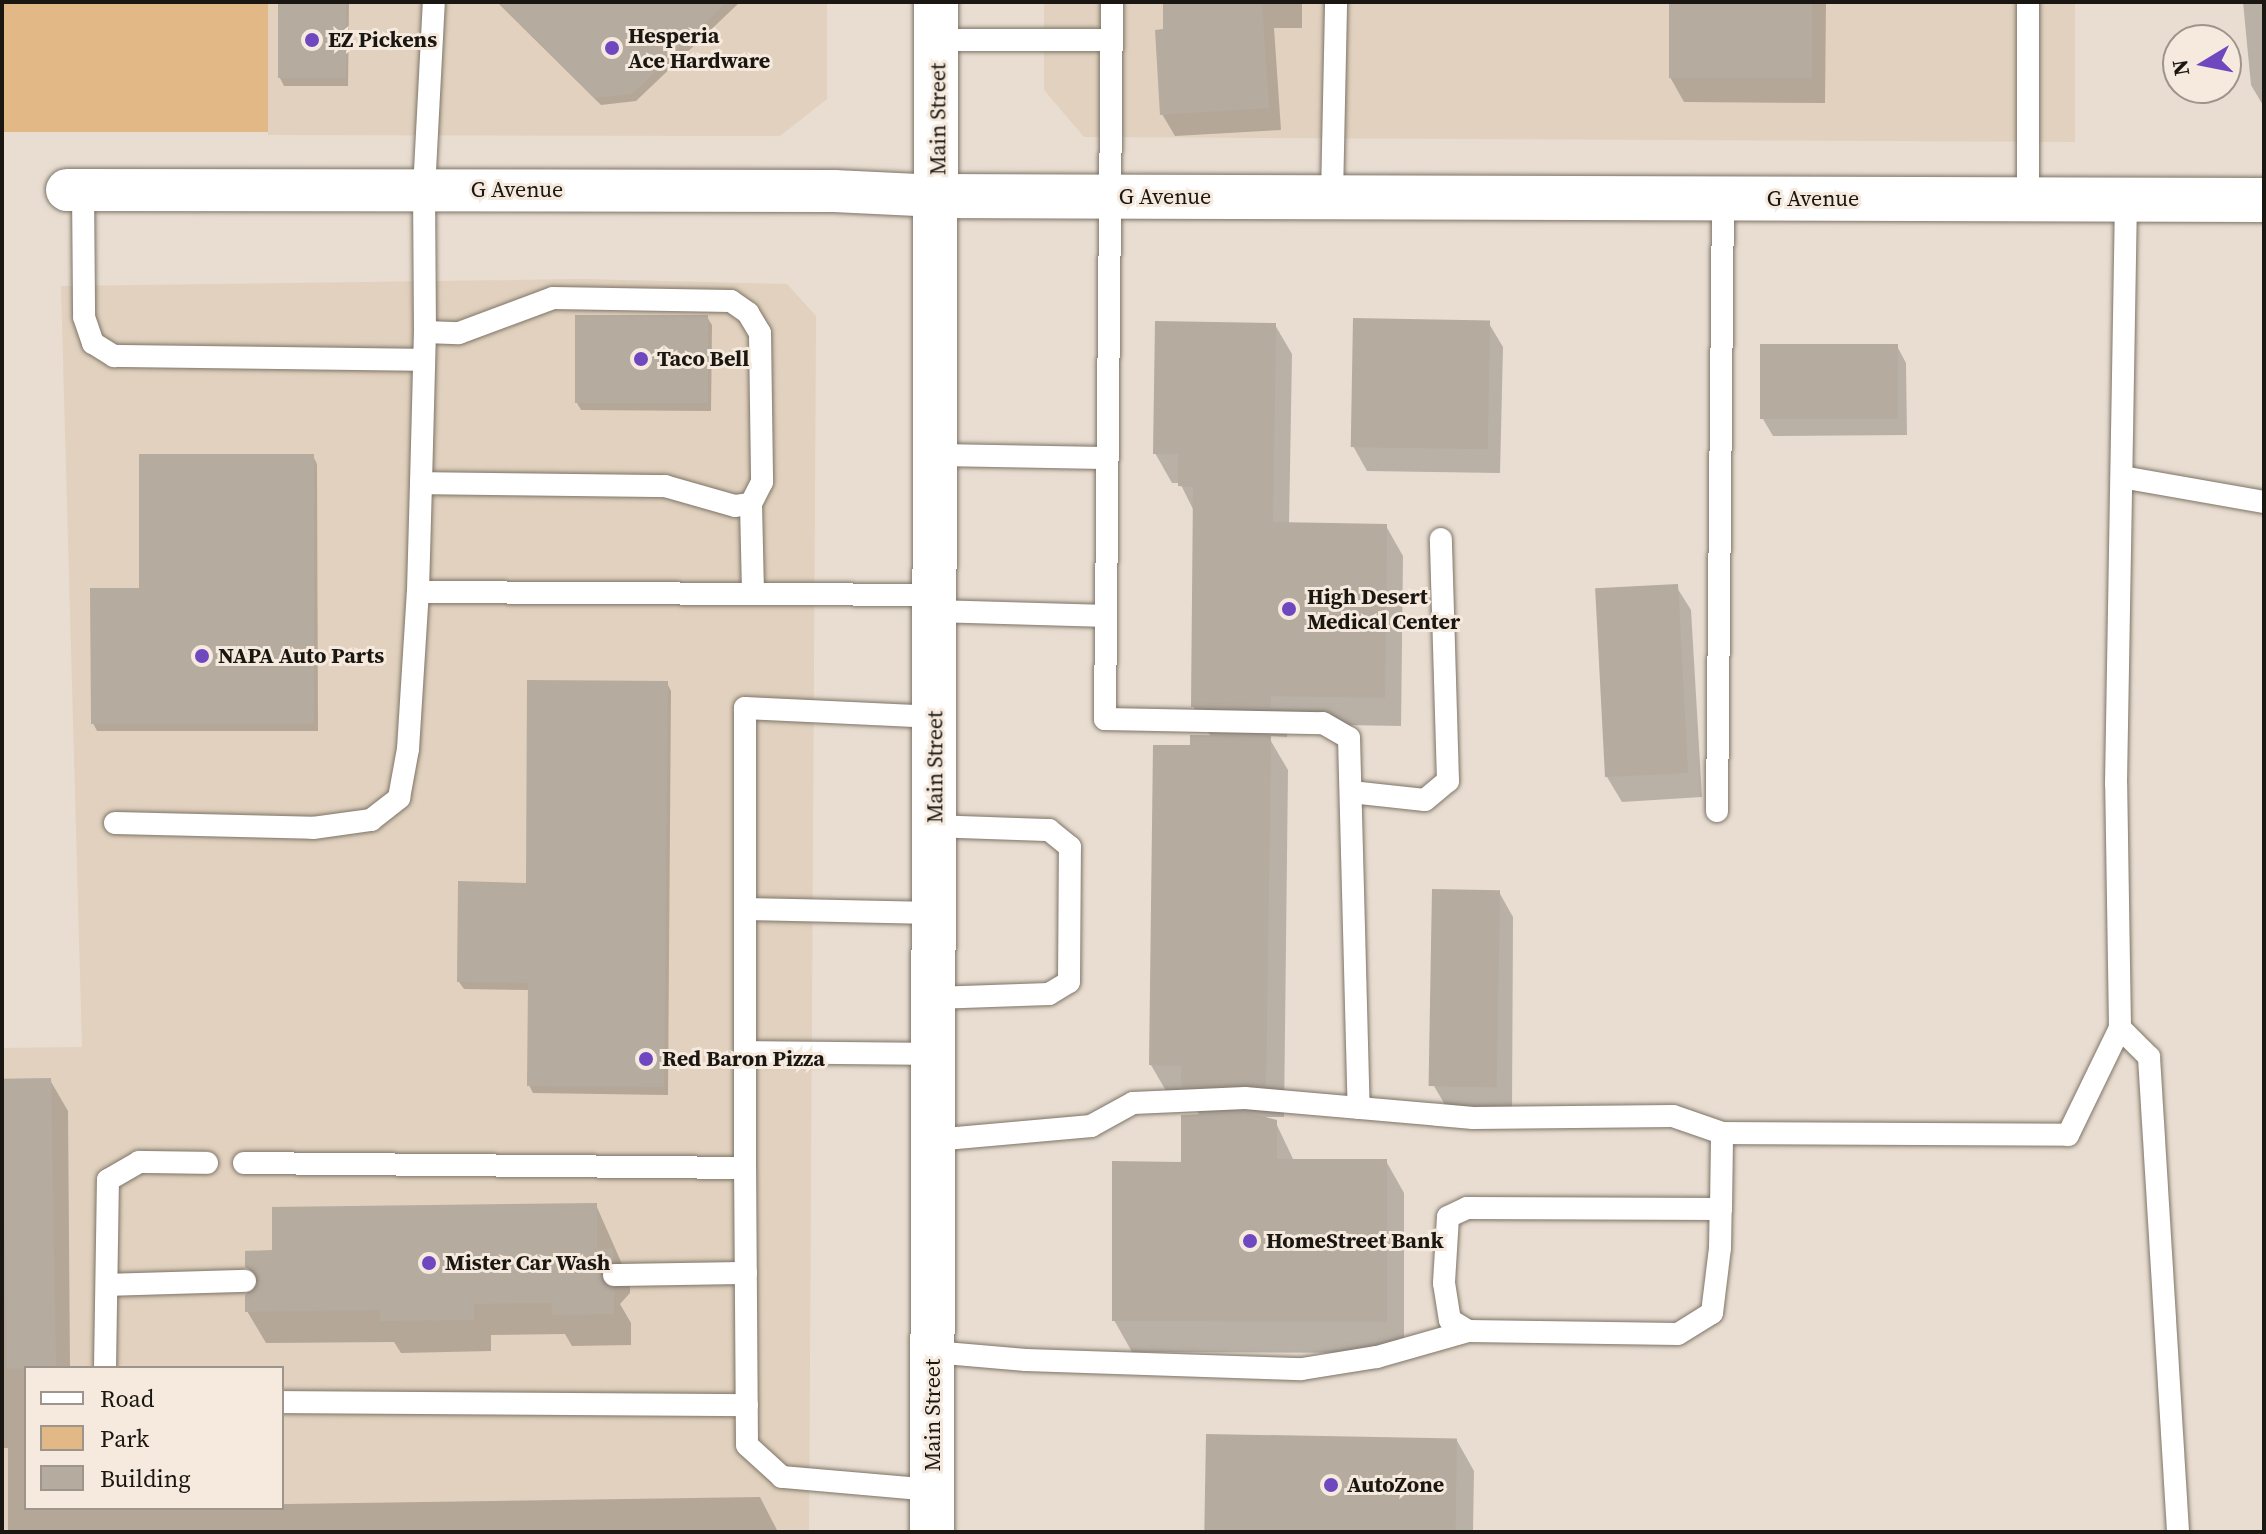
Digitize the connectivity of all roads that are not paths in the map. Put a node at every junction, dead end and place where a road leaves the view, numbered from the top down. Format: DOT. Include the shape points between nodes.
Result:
graph roads {
  1 [pos="434,2"];
  2 [pos="1112,2"];
  3 [pos="1336,2"];
  4 [pos="2028,2"];
  5 [pos="937,21"];
  6 [pos="1111,40"];
  7 [pos="75,190"];
  8 [pos="424,190"];
  9 [pos="938,196"];
  10 [pos="1332,197"];
  11 [pos="1110,198"];
  12 [pos="1723,199"];
  13 [pos="2028,200"];
  14 [pos="2126,200"];
  15 [pos="2264,200"];
  16 [pos="425,332"];
  17 [pos="424,360"];
  18 [pos="937,455"];
  19 [pos="1107,458"];
  20 [pos="2122,477"];
  21 [pos="421,483"];
  22 [pos="2264,502"];
  23 [pos="751,504"];
  24 [pos="1441,539"];
  25 [pos="418,592"];
  26 [pos="753,594"];
  27 [pos="936,603"];
  28 [pos="1106,616"];
  29 [pos="936,717"];
  30 [pos="1351,792"];
  31 [pos="1717,811"];
  32 [pos="115,823"];
  33 [pos="935,826"];
  34 [pos="745,909"];
  35 [pos="934,913"];
  36 [pos="934,998"];
  37 [pos="2120,1028"];
  38 [pos="745,1052"];
  39 [pos="932,1054"];
  40 [pos="1359,1108"];
  41 [pos="1722,1133"];
  42 [pos="934,1140"];
  43 [pos="207,1163"];
  44 [pos="244,1163"];
  45 [pos="745,1168"];
  46 [pos="1721,1209"];
  47 [pos="746,1273"];
  48 [pos="614,1275"];
  49 [pos="245,1281"];
  50 [pos="107,1285"];
  51 [pos="1468,1331"];
  52 [pos="933,1352"];
  53 [pos="105,1366"];
  54 [pos="284,1402"];
  55 [pos="747,1405"];
  56 [pos="932,1511"];
  57 [pos="2178,1532"];
  1 -- 8 [label="lane"];
  2 -- 6 [label="lane"];
  3 -- 10 [label="lane"];
  4 -- 13 [label="lane"];
  5 -- 6 [label="lane"];
  5 -- 9 [label="main road, Main Street"];
  6 -- 11 [label="lane"];
  7 -- 8 [label="street, G Avenue"];
  7 -- 17 [label="lane" via="84,317 93,343 114,356"];
  8 -- 9 [label="street, G Avenue"];
  8 -- 16 [label="lane"];
  9 -- 11 [label="main road, G Avenue"];
  9 -- 18 [label="main road, Main Street"];
  10 -- 11 [label="main road, G Avenue"];
  10 -- 12 [label="main road, G Avenue"];
  11 -- 19 [label="lane"];
  12 -- 13 [label="main road, G Avenue"];
  12 -- 31 [label="lane"];
  13 -- 14 [label="main road, G Avenue"];
  14 -- 15 [label="main road, G Avenue"];
  14 -- 20 [label="lane"];
  16 -- 17 [label="lane"];
  16 -- 23 [label="lane" via="459,333 553,298 731,301 748,313 760,333 762,482"];
  17 -- 21 [label="lane"];
  18 -- 19 [label="lane"];
  18 -- 27 [label="main road, Main Street"];
  19 -- 28 [label="lane"];
  20 -- 22 [label="lane"];
  20 -- 37 [label="lane" via="2116,784"];
  21 -- 23 [label="lane" via="665,486 735,506"];
  21 -- 25 [label="lane"];
  23 -- 26 [label="lane"];
  24 -- 30 [label="lane" via="1448,781 1425,800"];
  25 -- 26 [label="lane"];
  25 -- 32 [label="lane" via="408,749 399,798 371,820 313,828"];
  26 -- 27 [label="lane"];
  27 -- 28 [label="lane"];
  27 -- 29 [label="main road, Main Street"];
  28 -- 30 [label="lane" via="1105,719 1323,723 1349,738"];
  29 -- 33 [label="main road, Main Street"];
  29 -- 34 [label="lane" via="745,708"];
  30 -- 40 [label="lane"];
  33 -- 35 [label="main road, Main Street"];
  33 -- 36 [label="lane" via="1049,830 1070,847 1070,862 1069,982 1049,994"];
  34 -- 35 [label="lane"];
  34 -- 38 [label="lane"];
  35 -- 36 [label="main road, Main Street"];
  36 -- 39 [label="main road, Main Street"];
  37 -- 41 [label="lane" via="2068,1135"];
  37 -- 57 [label="lane" via="2149,1057"];
  38 -- 39 [label="lane"];
  38 -- 45 [label="lane"];
  39 -- 42 [label="main road, Main Street"];
  40 -- 41 [label="lane" via="1473,1118 1673,1116"];
  40 -- 42 [label="lane" via="1245,1098 1133,1103 1091,1126"];
  41 -- 46 [label="lane"];
  42 -- 52 [label="main road, Main Street"];
  43 -- 50 [label="lane" via="139,1162 108,1180"];
  44 -- 45 [label="lane"];
  45 -- 47 [label="lane"];
  46 -- 51 [label="lane" via="1712,1313 1678,1334"];
  46 -- 51 [label="lane" via="1467,1208 1448,1217 1444,1283 1450,1320"];
  47 -- 48 [label="lane"];
  47 -- 55 [label="lane"];
  49 -- 50 [label="lane"];
  50 -- 53 [label="lane"];
  51 -- 52 [label="lane" via="1377,1357 1302,1369"];
  52 -- 56 [label="main road, Main Street"];
  54 -- 55 [label="lane"];
  55 -- 56 [label="lane" via="747,1445 782,1477"];
}
